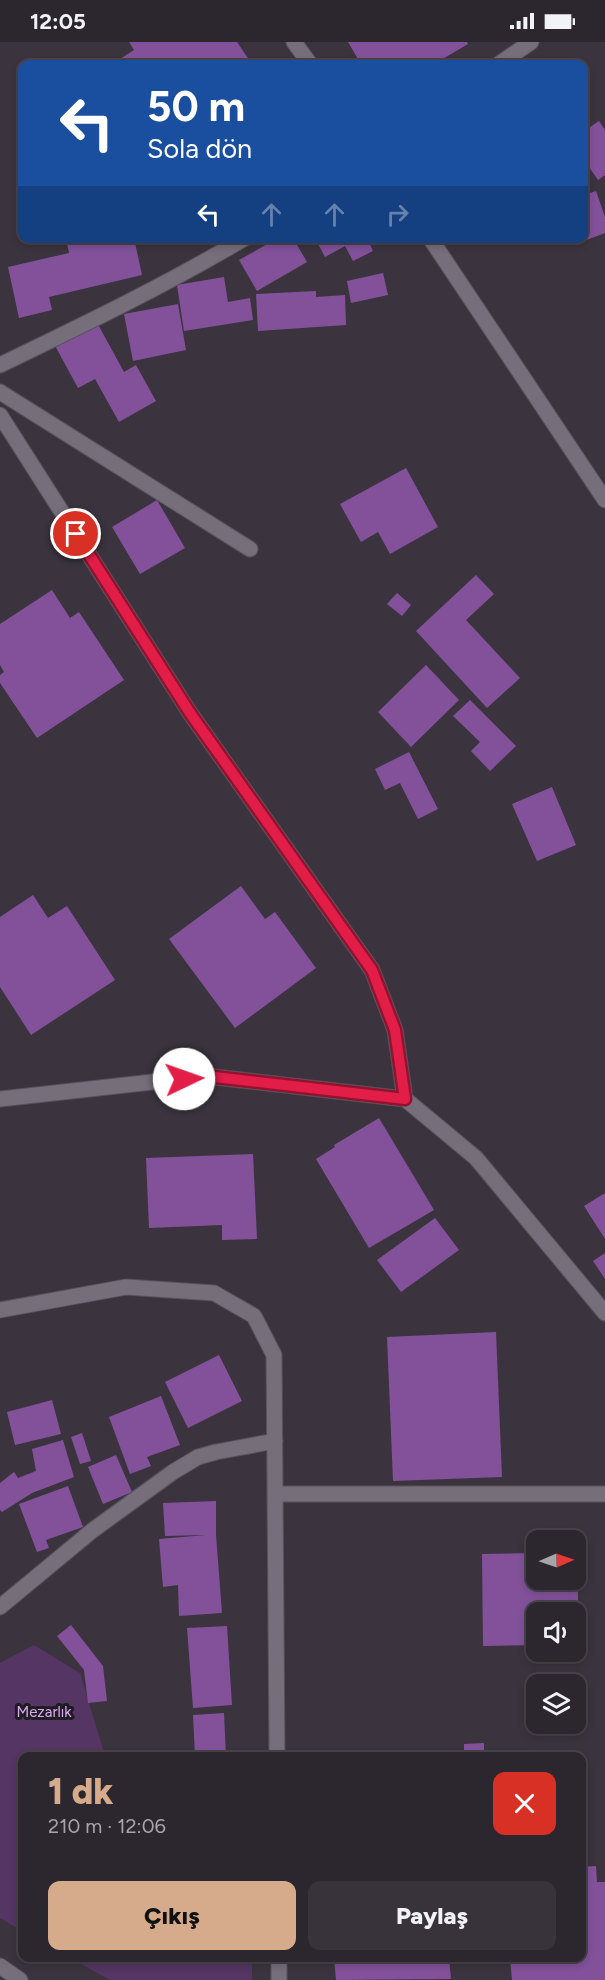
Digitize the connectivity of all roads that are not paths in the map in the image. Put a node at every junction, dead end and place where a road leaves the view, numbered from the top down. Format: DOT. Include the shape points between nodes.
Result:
graph roads {
  1 [pos="294,42"];
  2 [pos="531,42"];
  3 [pos="307,60"];
  4 [pos="505,60"];
  5 [pos="237,243"];
  6 [pos="433,243"];
  7 [pos="0,365"];
  8 [pos="0,392"];
  9 [pos="0,415"];
  10 [pos="605,500"];
  11 [pos="250,549"];
  12 [pos="2,1096"];
  13 [pos="405,1099"];
  14 [pos="0,1310"];
  15 [pos="605,1314"];
  16 [pos="275,1441"];
  17 [pos="275,1494"];
  18 [pos="605,1494"];
  19 [pos="0,1607"];
  20 [pos="278,1752"];
  21 [pos="279,1962"];
  22 [pos="0,1966"];
  23 [pos="20,1980"];
  24 [pos="279,1980"];
  1 -- 3 [label="street"];
  2 -- 4 [label="street"];
  5 -- 7 [label="street"];
  6 -- 10 [label="street"];
  8 -- 11 [label="street"];
  9 -- 13 [label="street" via="190,713 372,970 395,1030"];
  12 -- 13 [label="street" via="206,1076"];
  13 -- 15 [label="street" via="476,1158"];
  14 -- 16 [label="street" via="126,1287 214,1293 254,1316 274,1355"];
  16 -- 17 [label="street"];
  16 -- 19 [label="street" via="216,1452 189,1462 93,1530"];
  17 -- 18 [label="street"];
  17 -- 20 [label="street"];
  21 -- 24 [label="street"];
  22 -- 23 [label="street"];
}
